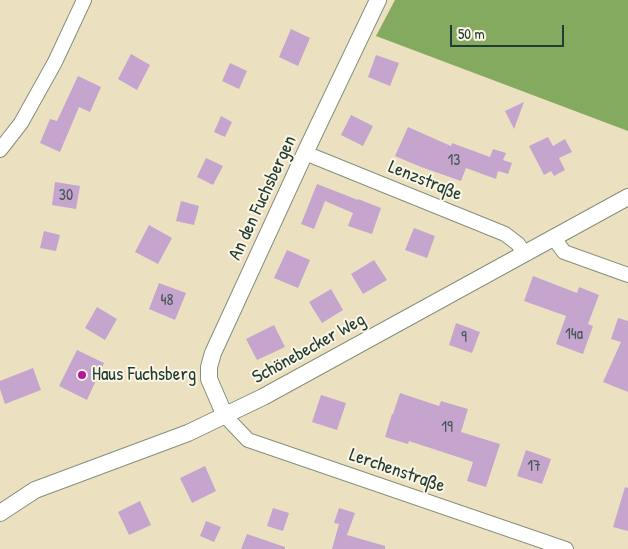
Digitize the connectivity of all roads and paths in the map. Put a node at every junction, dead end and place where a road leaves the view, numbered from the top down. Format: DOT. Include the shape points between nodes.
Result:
graph roads {
  1 [pos="84,0"];
  2 [pos="378,0"];
  3 [pos="0,150"];
  4 [pos="305,153"];
  5 [pos="628,197"];
  6 [pos="553,237"];
  7 [pos="524,253"];
  8 [pos="628,275"];
  9 [pos="225,416"];
  10 [pos="0,513"];
  11 [pos="566,549"];
  1 -- 3 [label="street" via="21,123"];
  2 -- 4 [label="street, An den Fuchsbergen"];
  4 -- 7 [label="street, Lenzstraße" via="505,234"];
  4 -- 9 [label="street, An den Fuchsbergen" via="213,353 208,379"];
  5 -- 6 [label="street, Schönebecker Weg"];
  6 -- 7 [label="street, Schönebecker Weg"];
  6 -- 8 [label="street" via="564,252"];
  7 -- 9 [label="street, Schönebecker Weg"];
  9 -- 10 [label="street, Schönebecker Weg" via="35,490"];
  9 -- 11 [label="street, Lerchenstraße" via="248,440"];
}
